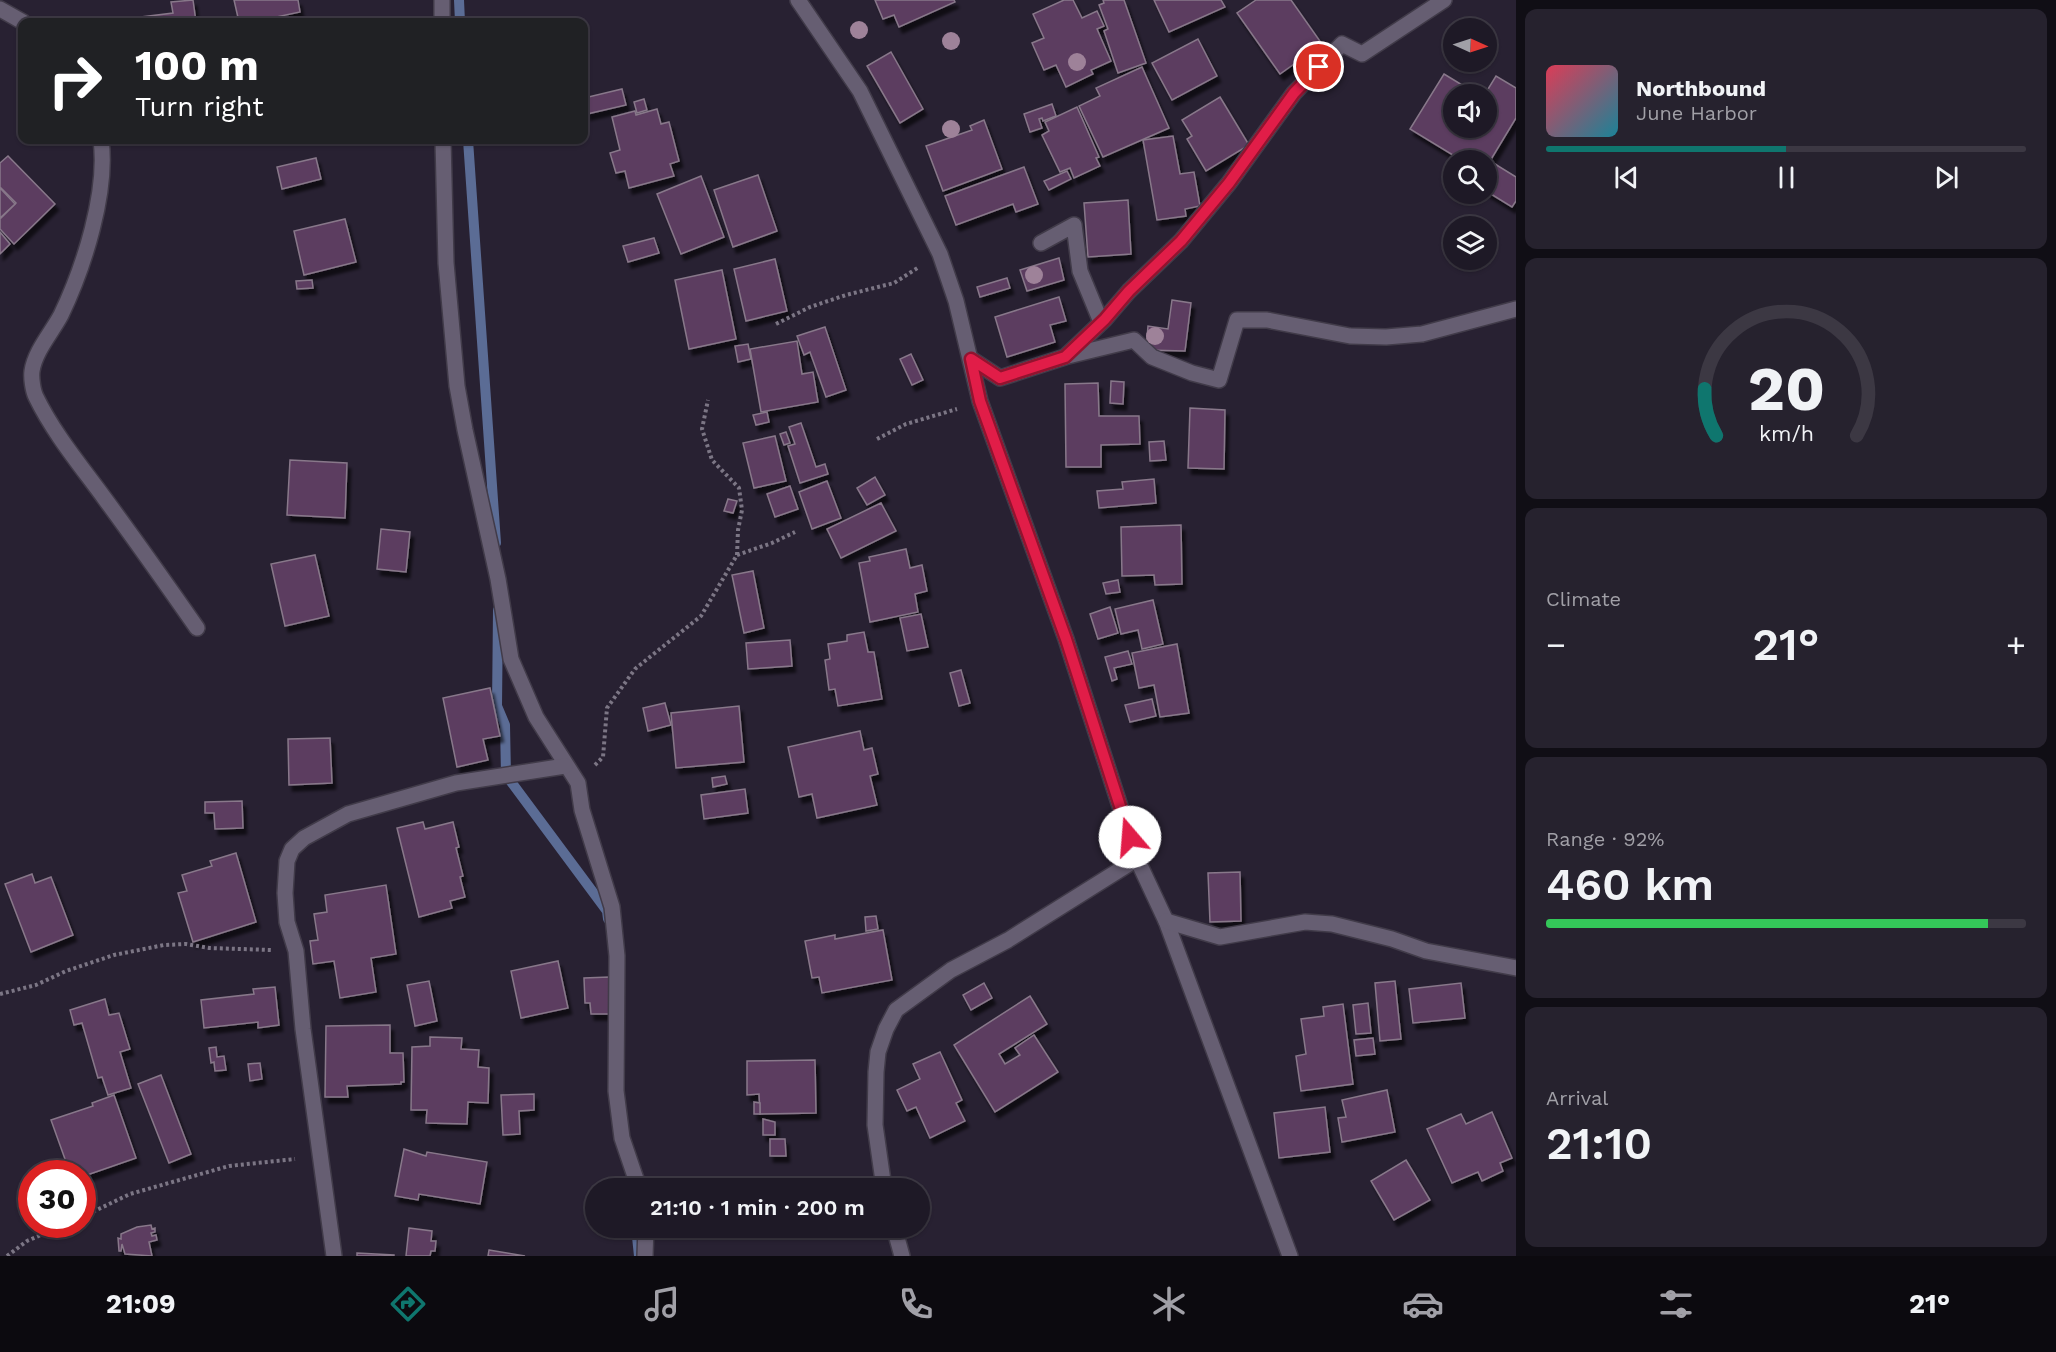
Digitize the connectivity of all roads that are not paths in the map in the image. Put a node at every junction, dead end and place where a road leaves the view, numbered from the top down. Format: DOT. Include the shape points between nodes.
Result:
graph roads {
  1 [pos="442,0"];
  2 [pos="798,0"];
  3 [pos="1444,0"];
  4 [pos="0,9"];
  5 [pos="442,18"];
  6 [pos="18,19"];
  7 [pos="101,144"];
  8 [pos="443,144"];
  9 [pos="1041,243"];
  10 [pos="1516,309"];
  11 [pos="1101,322"];
  12 [pos="1065,357"];
  13 [pos="971,359"];
  14 [pos="197,628"];
  15 [pos="565,766"];
  16 [pos="1137,859"];
  17 [pos="1166,921"];
  18 [pos="1516,968"];
  19 [pos="636,1178"];
  20 [pos="882,1178"];
  21 [pos="646,1238"];
  22 [pos="897,1238"];
  23 [pos="334,1256"];
  24 [pos="645,1256"];
  25 [pos="902,1256"];
  26 [pos="1290,1256"];
  1 -- 5 [label="street"];
  2 -- 13 [label="street" via="860,91 940,254"];
  3 -- 11 [label="street" via="1362,54 1342,44 1307,79 1181,241"];
  4 -- 6 [label="street"];
  7 -- 14 [label="street" via="99,194 88,245 70,296 39,351 32,371 34,395 53,429"];
  8 -- 15 [label="street" via="446,263 465,430 498,579 511,659 536,717"];
  9 -- 11 [label="street" via="1074,225 1080,271"];
  10 -- 12 [label="street" via="1422,334 1386,337 1350,336 1267,320 1237,320 1220,380 1152,357 1134,340"];
  11 -- 12 [label="street"];
  12 -- 13 [label="street" via="1000,378"];
  13 -- 16 [label="street" via="980,401 1066,639"];
  15 -- 19 [label="street" via="578,783 617,935 616,1091 622,1138"];
  15 -- 23 [label="street" via="456,783 348,814 292,849 287,861 285,893 296,951"];
  16 -- 17 [label="street"];
  16 -- 20 [label="street" via="1008,940 951,970 897,1010 878,1052 876,1072 875,1125"];
  17 -- 18 [label="street" via="1220,937 1305,922 1332,924 1426,951"];
  17 -- 26 [label="street"];
  21 -- 24 [label="street"];
  22 -- 25 [label="street"];
}
